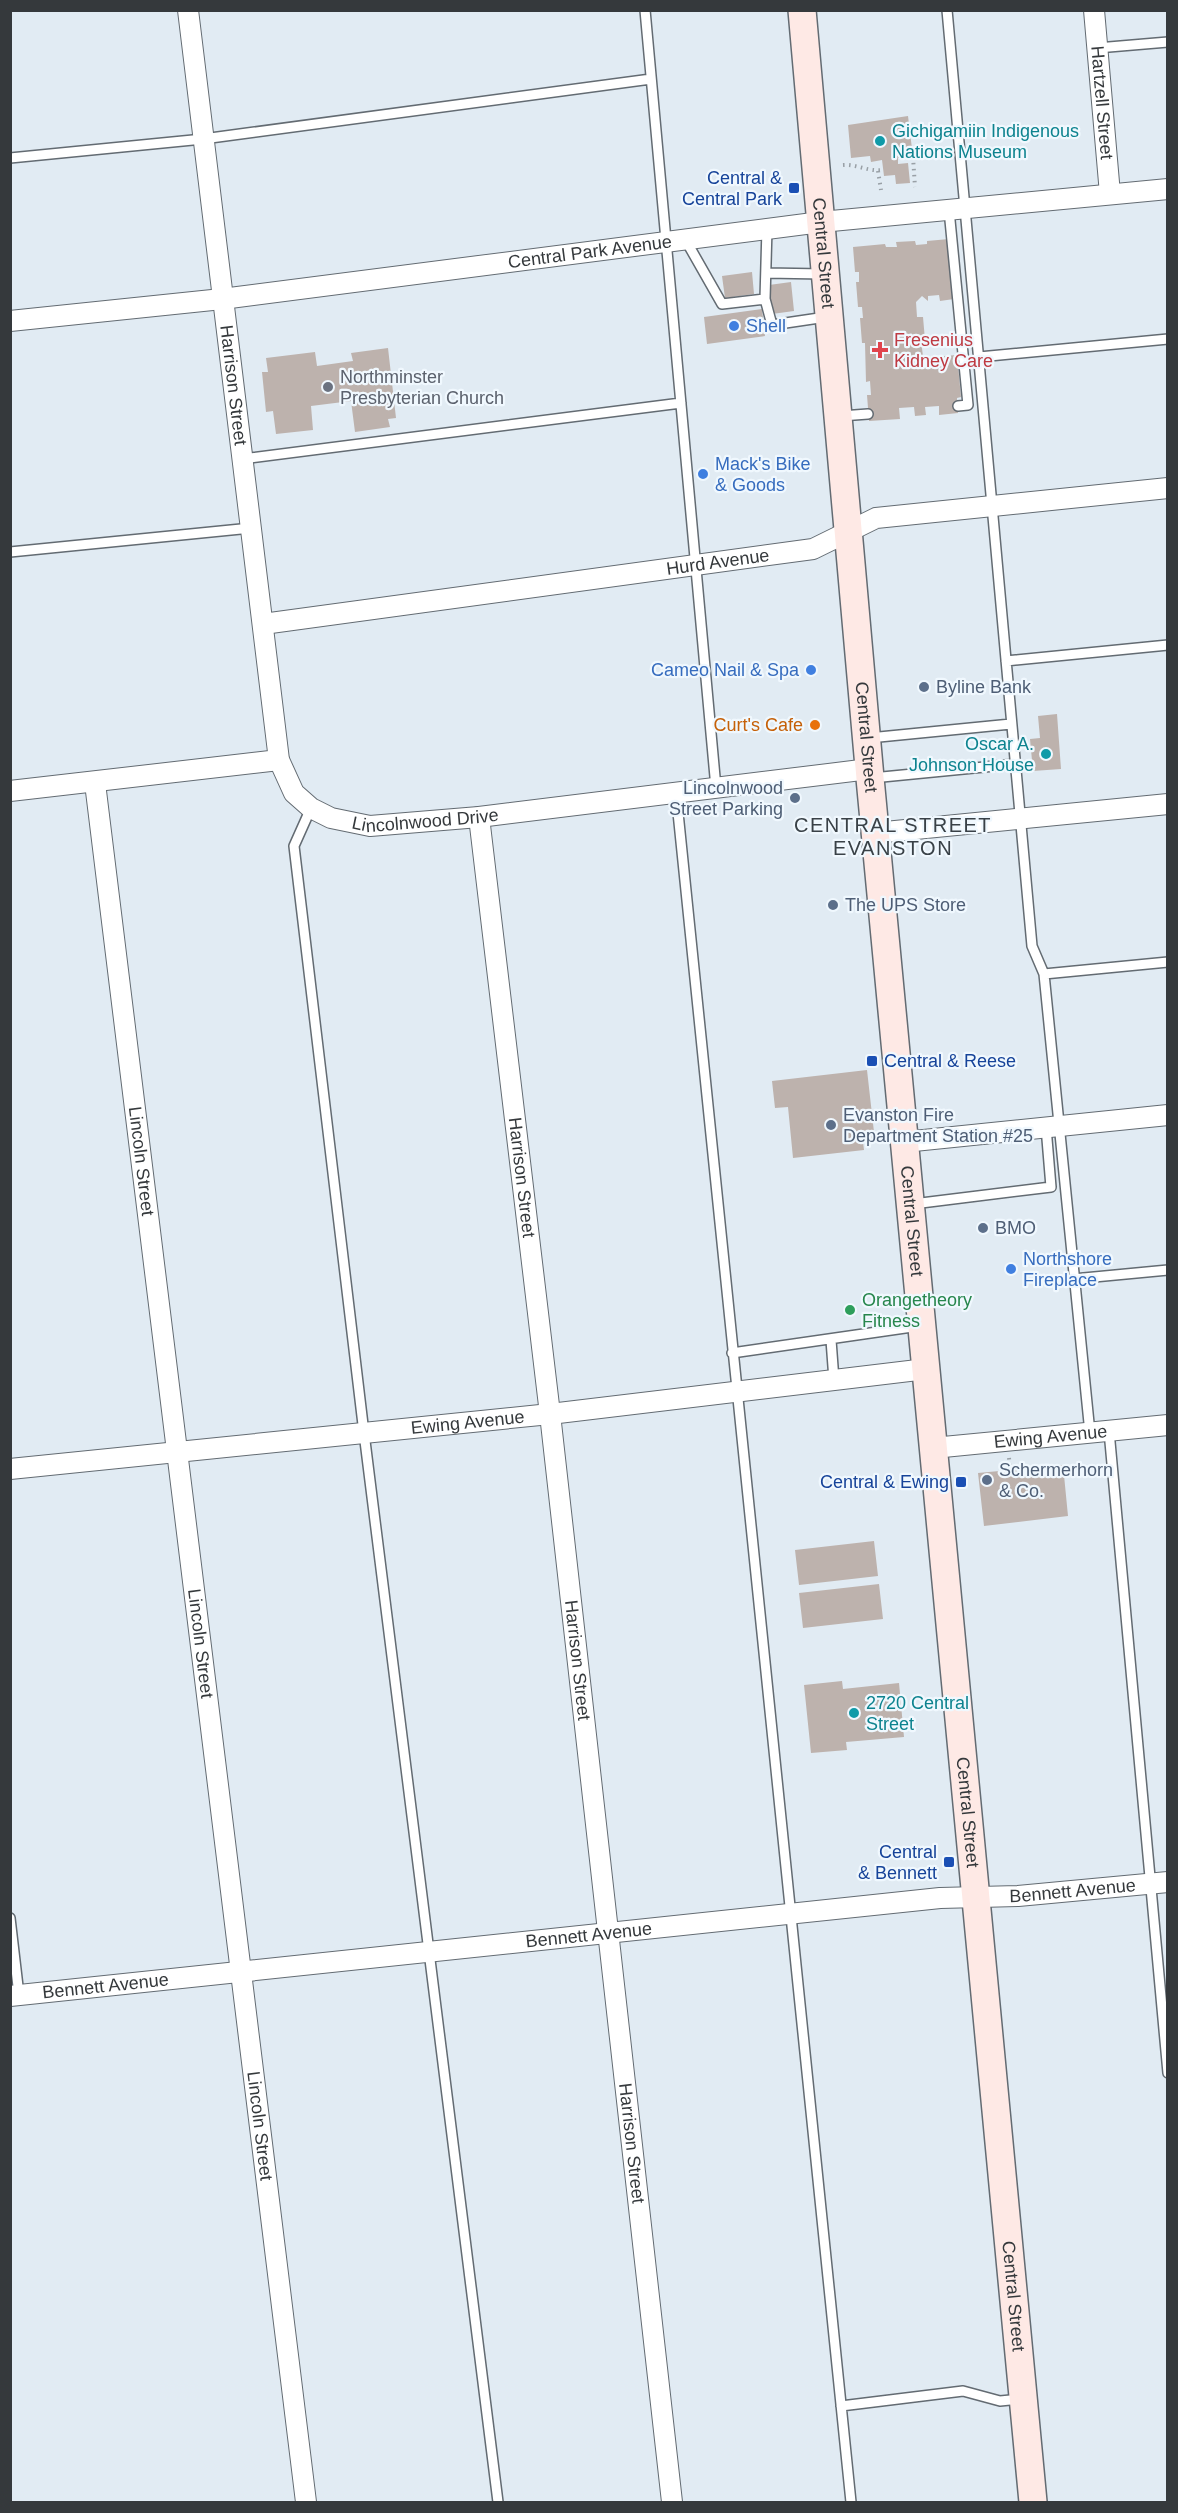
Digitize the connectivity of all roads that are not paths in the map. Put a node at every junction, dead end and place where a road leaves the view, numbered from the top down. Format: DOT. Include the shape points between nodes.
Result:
graph roads {
  1 [pos="188,10"];
  2 [pos="645,10"];
  3 [pos="802,10"];
  4 [pos="947,10"];
  5 [pos="1094,10"];
  6 [pos="1167,42"];
  7 [pos="1097,48"];
  8 [pos="651,79"];
  9 [pos="203,140"];
  10 [pos="10,158"];
  11 [pos="1167,189"];
  12 [pos="1110,194"];
  13 [pos="957,209"];
  14 [pos="821,222"];
  15 [pos="767,228"];
  16 [pos="676,240"];
  17 [pos="766,273"];
  18 [pos="826,274"];
  19 [pos="222,299"];
  20 [pos="765,299"];
  21 [pos="829,316"];
  22 [pos="10,321"];
  23 [pos="1167,339"];
  24 [pos="979,357"];
  25 [pos="681,403"];
  26 [pos="958,406"];
  27 [pos="868,414"];
  28 [pos="838,416"];
  29 [pos="242,459"];
  30 [pos="1167,488"];
  31 [pos="993,506"];
  32 [pos="251,528"];
  33 [pos="848,531"];
  34 [pos="10,552"];
  35 [pos="696,567"];
  36 [pos="263,624"];
  37 [pos="1167,645"];
  38 [pos="1006,661"];
  39 [pos="1011,724"];
  40 [pos="867,738"];
  41 [pos="279,760"];
  42 [pos="1015,764"];
  43 [pos="870,773"];
  44 [pos="95,783"];
  45 [pos="716,788"];
  46 [pos="10,791"];
  47 [pos="676,793"];
  48 [pos="1167,804"];
  49 [pos="311,808"];
  50 [pos="479,817"];
  51 [pos="1020,819"];
  52 [pos="875,833"];
  53 [pos="1167,962"];
  54 [pos="1044,974"];
  55 [pos="1167,1115"];
  56 [pos="1053,1126"];
  57 [pos="904,1142"];
  58 [pos="910,1204"];
  59 [pos="1167,1270"];
  60 [pos="1074,1280"];
  61 [pos="922,1326"];
  62 [pos="831,1340"];
  63 [pos="732,1353"];
  64 [pos="926,1369"];
  65 [pos="834,1380"];
  66 [pos="736,1392"];
  67 [pos="550,1414"];
  68 [pos="1167,1425"];
  69 [pos="1099,1432"];
  70 [pos="364,1433"];
  71 [pos="933,1448"];
  72 [pos="175,1452"];
  73 [pos="10,1468"];
  74 [pos="1159,1883"];
  75 [pos="976,1898"];
  76 [pos="790,1914"];
  77 [pos="10,1918"];
  78 [pos="608,1933"];
  79 [pos="429,1952"];
  80 [pos="240,1971"];
  81 [pos="15,1995"];
  82 [pos="1167,2073"];
  83 [pos="1023,2399"];
  84 [pos="841,2406"];
  85 [pos="306,2502"];
  86 [pos="498,2502"];
  87 [pos="672,2502"];
  88 [pos="852,2502"];
  89 [pos="1033,2502"];
  1 -- 9 [label="street, Harrison Street"];
  2 -- 8 [label="lane"];
  3 -- 14 [label="main road, Central Street"];
  4 -- 13 [label="lane"];
  5 -- 7 [label="street, Hartzell Street"];
  6 -- 7 [label="lane"];
  7 -- 12 [label="street, Hartzell Street"];
  8 -- 9 [label="lane"];
  8 -- 16 [label="lane"];
  9 -- 10 [label="lane"];
  9 -- 19 [label="street, Harrison Street"];
  11 -- 12 [label="street, Central Park Avenue"];
  12 -- 13 [label="street, Central Park Avenue"];
  13 -- 14 [label="street, Central Park Avenue"];
  13 -- 24 [label="lane"];
  13 -- 26 [label="lane" via="968,405"];
  14 -- 15 [label="street, Central Park Avenue"];
  14 -- 18 [label="main road, Central Street"];
  15 -- 16 [label="street, Central Park Avenue"];
  15 -- 17 [label="lane"];
  16 -- 19 [label="street, Central Park Avenue"];
  16 -- 20 [label="lane" via="722,304"];
  16 -- 25 [label="lane"];
  17 -- 18 [label="lane"];
  17 -- 20 [label="lane"];
  18 -- 21 [label="main road, Central Street"];
  19 -- 22 [label="street, Central Park Avenue"];
  19 -- 29 [label="street, Harrison Street"];
  20 -- 21 [label="lane" via="772,325"];
  21 -- 28 [label="main road, Central Street"];
  23 -- 24 [label="lane"];
  24 -- 31 [label="lane"];
  25 -- 29 [label="lane"];
  25 -- 35 [label="lane"];
  27 -- 28 [label="lane"];
  28 -- 33 [label="main road, Central Street"];
  29 -- 32 [label="street, Harrison Street"];
  30 -- 31 [label="street, Hurd Avenue"];
  31 -- 33 [label="street, Hurd Avenue" via="876,518"];
  31 -- 38 [label="lane"];
  32 -- 34 [label="lane"];
  32 -- 36 [label="street, Harrison Street"];
  33 -- 35 [label="street, Hurd Avenue" via="813,549"];
  33 -- 40 [label="main road, Central Street"];
  35 -- 36 [label="street, Hurd Avenue"];
  35 -- 45 [label="lane"];
  36 -- 41 [label="street, Harrison Street"];
  37 -- 38 [label="lane"];
  38 -- 39 [label="lane"];
  39 -- 40 [label="lane"];
  39 -- 42 [label="lane"];
  40 -- 43 [label="main road, Central Street"];
  41 -- 44 [label="street"];
  41 -- 49 [label="street, Lincolnwood Drive" via="294,793"];
  42 -- 43 [label="lane"];
  42 -- 51 [label="lane"];
  43 -- 45 [label="street, Lincolnwood Drive"];
  43 -- 52 [label="main road, Central Street"];
  44 -- 46 [label="street"];
  44 -- 72 [label="street, Lincoln Street"];
  45 -- 47 [label="street, Lincolnwood Drive"];
  47 -- 50 [label="street, Lincolnwood Drive"];
  47 -- 63 [label="lane"];
  48 -- 51 [label="street"];
  49 -- 50 [label="street, Lincolnwood Drive" via="342,821 370,826"];
  49 -- 70 [label="lane" via="294,846"];
  50 -- 67 [label="street, Harrison Street"];
  51 -- 52 [label="street"];
  51 -- 54 [label="lane" via="1032,946"];
  52 -- 57 [label="main road, Central Street"];
  53 -- 54 [label="lane"];
  54 -- 56 [label="lane"];
  55 -- 56 [label="street"];
  56 -- 57 [label="street"];
  56 -- 58 [label="lane" via="1051,1187"];
  56 -- 60 [label="lane"];
  57 -- 58 [label="main road, Central Street"];
  58 -- 61 [label="main road, Central Street"];
  59 -- 60 [label="lane"];
  60 -- 69 [label="lane"];
  61 -- 62 [label="lane"];
  61 -- 64 [label="main road, Central Street"];
  62 -- 63 [label="lane"];
  62 -- 65 [label="lane"];
  63 -- 66 [label="lane"];
  64 -- 65 [label="street, Ewing Avenue"];
  64 -- 71 [label="main road, Central Street"];
  65 -- 66 [label="street, Ewing Avenue"];
  66 -- 67 [label="street, Ewing Avenue"];
  66 -- 76 [label="lane"];
  67 -- 70 [label="street, Ewing Avenue"];
  67 -- 78 [label="street, Harrison Street"];
  68 -- 69 [label="street, Ewing Avenue"];
  69 -- 71 [label="street, Ewing Avenue"];
  69 -- 74 [label="lane"];
  70 -- 72 [label="street, Ewing Avenue"];
  70 -- 79 [label="lane"];
  71 -- 75 [label="main road, Central Street"];
  72 -- 73 [label="street, Ewing Avenue"];
  72 -- 80 [label="street, Lincoln Street"];
  74 -- 75 [label="street, Bennett Avenue"];
  74 -- 82 [label="lane"];
  75 -- 76 [label="street, Bennett Avenue" via="940,1898"];
  75 -- 83 [label="main road, Central Street"];
  76 -- 78 [label="street, Bennett Avenue"];
  76 -- 84 [label="lane"];
  77 -- 81 [label="lane"];
  78 -- 79 [label="street, Bennett Avenue"];
  78 -- 87 [label="street, Harrison Street"];
  79 -- 80 [label="street, Bennett Avenue"];
  79 -- 86 [label="lane"];
  80 -- 81 [label="street, Bennett Avenue"];
  80 -- 85 [label="street, Lincoln Street"];
  83 -- 84 [label="lane" via="1000,2401 963,2391"];
  83 -- 89 [label="main road, Central Street"];
  84 -- 88 [label="lane"];
}
